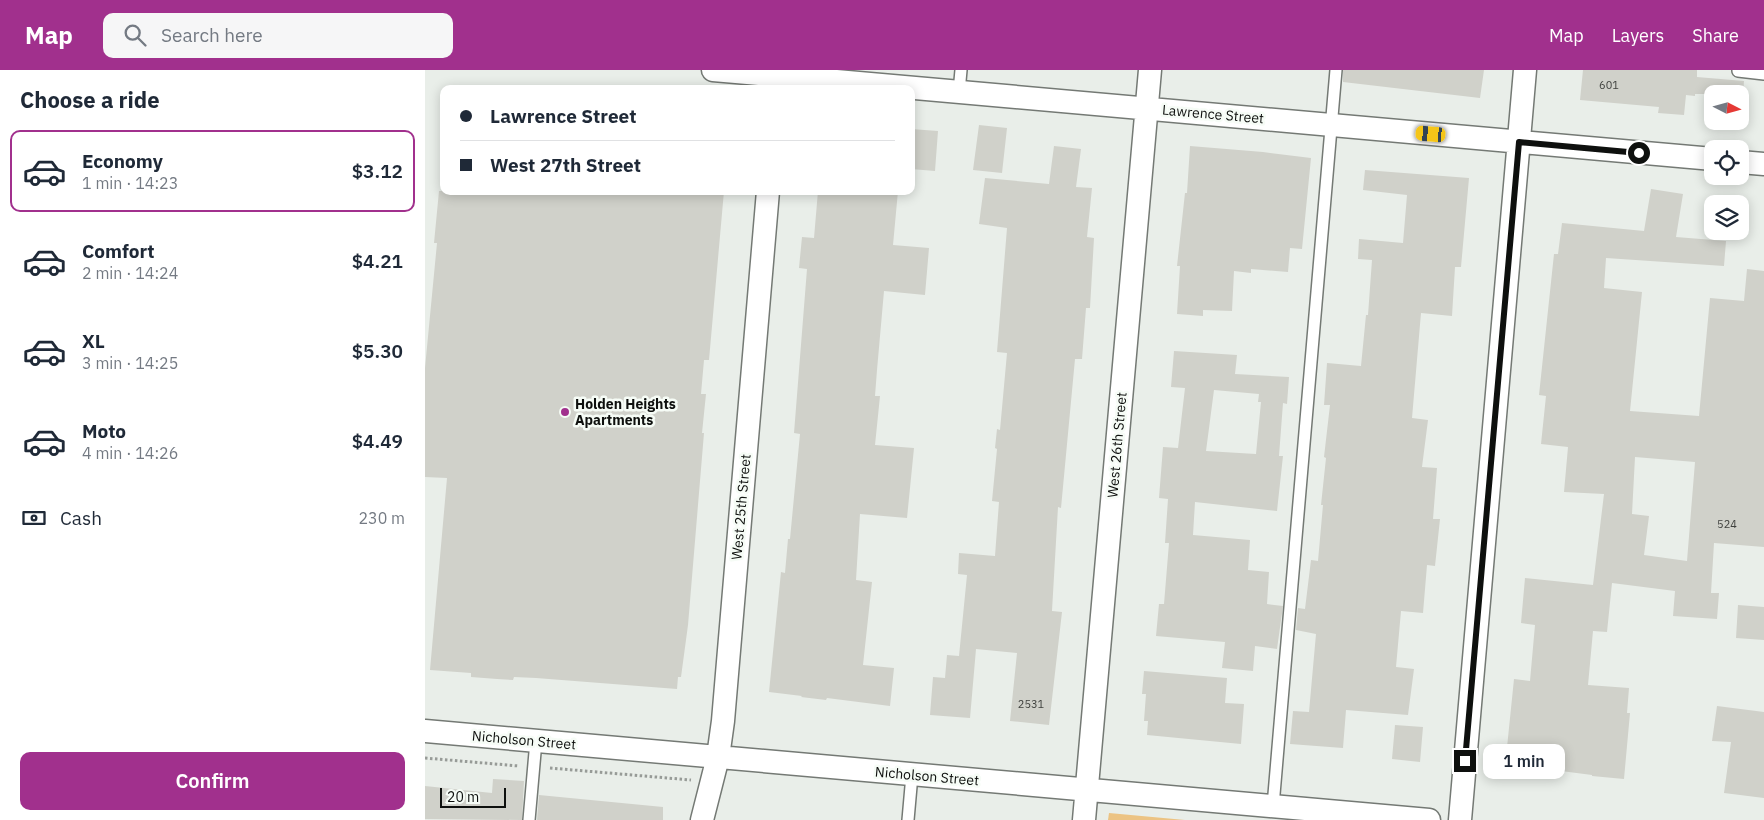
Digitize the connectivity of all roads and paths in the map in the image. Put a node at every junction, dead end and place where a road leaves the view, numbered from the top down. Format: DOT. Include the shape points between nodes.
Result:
graph roads {
  1 [pos="713,70"];
  2 [pos="1150,70"];
  3 [pos="1336,70"];
  4 [pos="1525,70"];
  5 [pos="1738,71"];
  6 [pos="1764,74"];
  7 [pos="778,78"];
  8 [pos="960,81"];
  9 [pos="1146,109"];
  10 [pos="1331,125"];
  11 [pos="1519,142"];
  12 [pos="1704,158"];
  13 [pos="1749,163"];
  14 [pos="1764,164"];
  15 [pos="768,195"];
  16 [pos="425,731"];
  17 [pos="536,741"];
  18 [pos="718,757"];
  19 [pos="425,758"];
  20 [pos="527,766"];
  21 [pos="545,768"];
  22 [pos="912,775"];
  23 [pos="699,779"];
  24 [pos="1087,789"];
  25 [pos="1273,806"];
  26 [pos="529,820"];
  27 [pos="702,820"];
  28 [pos="908,820"];
  29 [pos="1084,820"];
  30 [pos="1429,820"];
  31 [pos="1460,820"];
  1 -- 7 [label="street, Lawrence Street"];
  2 -- 9 [label="street, West 26th Street"];
  3 -- 10 [label="lane"];
  4 -- 11 [label="street"];
  5 -- 6 [label="lane"];
  7 -- 8 [label="street, Lawrence Street"];
  8 -- 9 [label="street, Lawrence Street"];
  9 -- 10 [label="street, Lawrence Street"];
  9 -- 24 [label="street, West 26th Street"];
  10 -- 11 [label="street, Lawrence Street"];
  10 -- 25 [label="lane"];
  11 -- 12 [label="street, Lawrence Street"];
  11 -- 31 [label="street"];
  13 -- 14 [label="street"];
  15 -- 18 [label="street, West 25th Street"];
  16 -- 17 [label="street, Nicholson Street"];
  17 -- 18 [label="street, Nicholson Street"];
  17 -- 26 [label="lane"];
  18 -- 22 [label="street, Nicholson Street"];
  18 -- 27 [label="street, West 25th Street"];
  19 -- 20 [label="path"];
  21 -- 23 [label="path"];
  22 -- 24 [label="street, Nicholson Street"];
  22 -- 28 [label="lane"];
  24 -- 25 [label="street, Nicholson Street"];
  24 -- 29 [label="street, West 26th Street"];
  25 -- 30 [label="street, Nicholson Street"];
}
